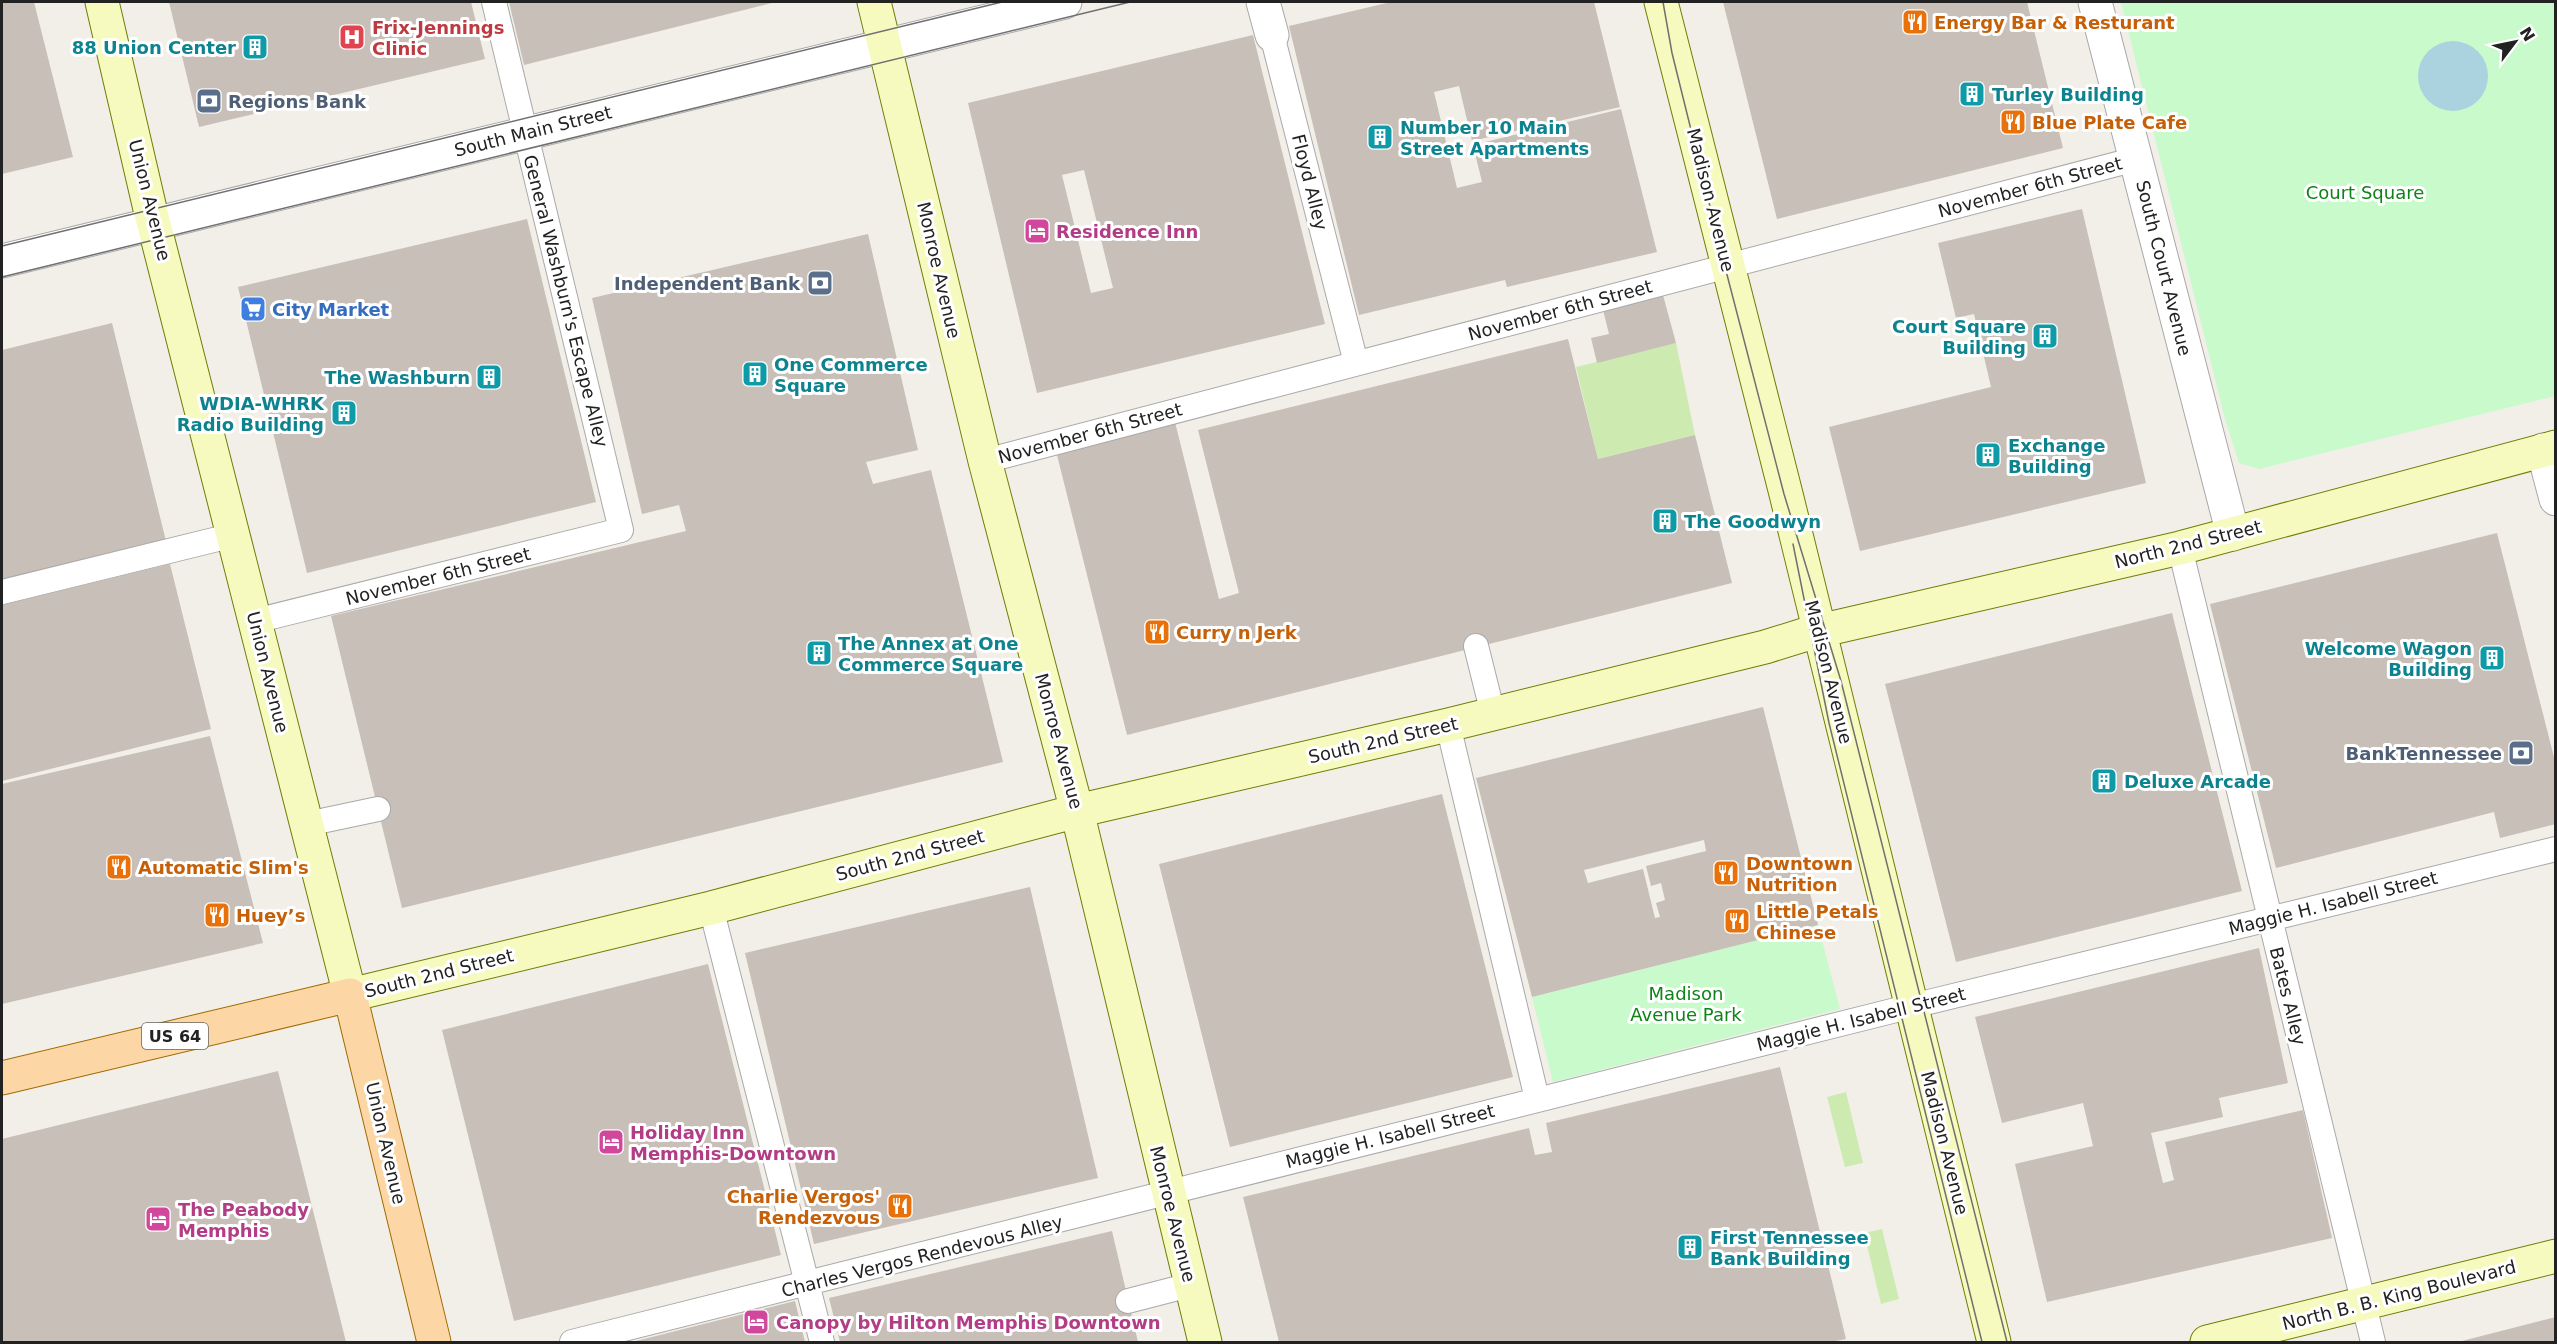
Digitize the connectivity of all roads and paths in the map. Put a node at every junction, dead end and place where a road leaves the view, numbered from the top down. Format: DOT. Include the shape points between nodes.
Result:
graph roads {
  1 [pos="102,2"];
  2 [pos="494,2"];
  3 [pos="874,2"];
  4 [pos="1065,2"];
  5 [pos="1263,2"];
  6 [pos="1661,2"];
  7 [pos="2095,2"];
  8 [pos="1272,35"];
  9 [pos="884,46"];
  10 [pos="525,134"];
  11 [pos="2136,159"];
  12 [pos="154,223"];
  13 [pos="2,261"];
  14 [pos="1728,266"];
  15 [pos="1356,363"];
  16 [pos="2549,449"];
  17 [pos="985,461"];
  18 [pos="2556,499"];
  19 [pos="621,530"];
  20 [pos="2233,534"];
  21 [pos="234,535"];
  22 [pos="2180,548"];
  23 [pos="2,592"];
  24 [pos="255,621"];
  25 [pos="1819,631"];
  26 [pos="1476,646"];
  27 [pos="1493,714"];
  28 [pos="1448,725"];
  29 [pos="378,809"];
  30 [pos="1077,811"];
  31 [pos="307,824"];
  32 [pos="2556,849"];
  33 [pos="711,908"];
  34 [pos="2269,918"];
  35 [pos="350,995"];
  36 [pos="1912,1006"];
  37 [pos="2,1078"];
  38 [pos="1537,1099"];
  39 [pos="1168,1193"];
  40 [pos="2556,1256"];
  41 [pos="808,1285"];
  42 [pos="1190,1285"];
  43 [pos="1128,1301"];
  44 [pos="2363,1304"];
  45 [pos="434,1342"];
  46 [pos="572,1342"];
  47 [pos="822,1342"];
  48 [pos="1205,1342"];
  49 [pos="1994,1342"];
  50 [pos="2207,1342"];
  51 [pos="2373,1342"];
  1 -- 12 [label="main road, Union Avenue"];
  2 -- 10 [label="lane, General Washburn's Escape Alley"];
  3 -- 9 [label="main road, Monroe Avenue"];
  4 -- 9 [label="street, South Main Street"];
  5 -- 8 [label="street, Floyd Alley"];
  6 -- 14 [label="main road, Madison Avenue"];
  7 -- 11 [label="street, South Court Avenue"];
  8 -- 15 [label="lane, Floyd Alley"];
  9 -- 10 [label="street, South Main Street"];
  9 -- 17 [label="main road, Monroe Avenue"];
  10 -- 12 [label="street, South Main Street"];
  10 -- 19 [label="lane, General Washburn's Escape Alley"];
  11 -- 14 [label="lane, November 6th Street"];
  11 -- 20 [label="street, South Court Avenue"];
  12 -- 13 [label="street, South Main Street"];
  12 -- 21 [label="main road, Union Avenue"];
  14 -- 15 [label="lane, November 6th Street"];
  14 -- 25 [label="main road, Madison Avenue"];
  15 -- 17 [label="lane, November 6th Street"];
  16 -- 18 [label="street"];
  16 -- 20 [label="main road, North 2nd Street"];
  17 -- 30 [label="main road, Monroe Avenue"];
  19 -- 24 [label="lane, November 6th Street"];
  20 -- 22 [label="main road, North 2nd Street"];
  21 -- 23 [label="lane"];
  21 -- 24 [label="main road, Union Avenue"];
  22 -- 25 [label="main road, North 2nd Street"];
  22 -- 34 [label="lane, Bates Alley"];
  24 -- 31 [label="main road, Union Avenue"];
  25 -- 27 [label="main road, South 2nd Street"];
  25 -- 36 [label="main road, Madison Avenue"];
  26 -- 27 [label="lane"];
  27 -- 28 [label="main road, South 2nd Street"];
  28 -- 30 [label="main road, South 2nd Street"];
  28 -- 38 [label="lane"];
  29 -- 31 [label="lane"];
  30 -- 33 [label="main road, South 2nd Street"];
  30 -- 39 [label="main road, Monroe Avenue"];
  31 -- 35 [label="main road, Union Avenue"];
  32 -- 34 [label="lane, Maggie H. Isabell Street"];
  33 -- 35 [label="main road, South 2nd Street"];
  33 -- 41 [label="lane"];
  34 -- 36 [label="lane, Maggie H. Isabell Street"];
  34 -- 44 [label="lane, Bates Alley"];
  35 -- 37 [label="main road, South 2nd Street / US 64"];
  35 -- 45 [label="main road, Union Avenue"];
  36 -- 38 [label="lane, Maggie H. Isabell Street"];
  36 -- 49 [label="main road, Madison Avenue"];
  38 -- 39 [label="lane, Maggie H. Isabell Street"];
  39 -- 41 [label="lane, Charles Vergos Rendevous Alley"];
  39 -- 42 [label="main road, Monroe Avenue"];
  40 -- 44 [label="main road, North B. B. King Boulevard"];
  41 -- 46 [label="lane, Charles Vergos Rendevous Alley"];
  41 -- 47 [label="lane"];
  42 -- 43 [label="lane"];
  42 -- 48 [label="main road, Monroe Avenue"];
  44 -- 50 [label="main road, North B. B. King Boulevard"];
  44 -- 51 [label="lane, Bates Alley"];
}
